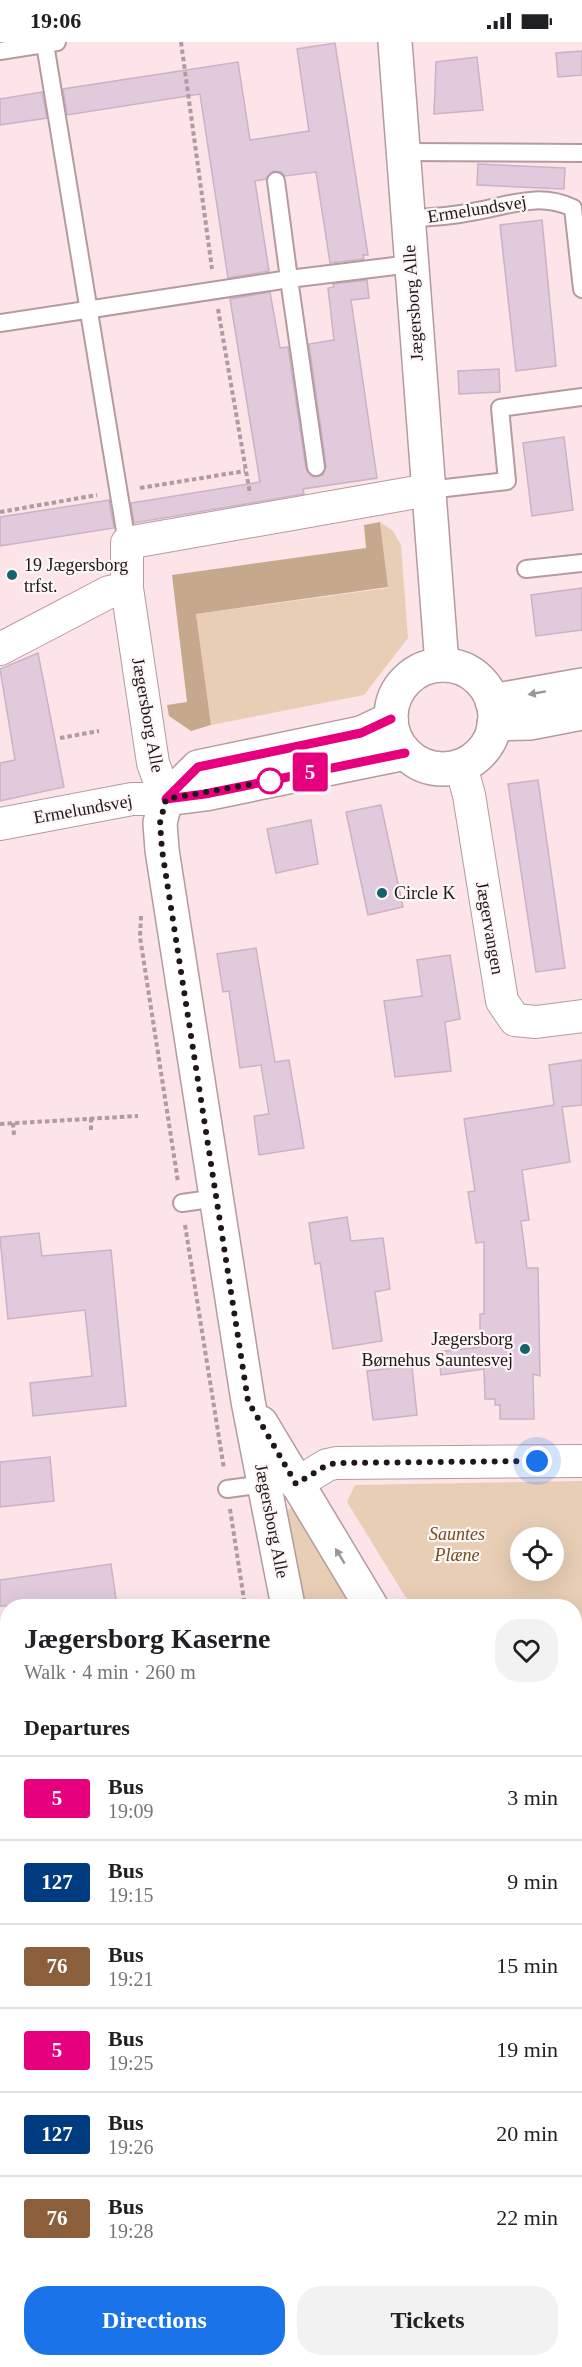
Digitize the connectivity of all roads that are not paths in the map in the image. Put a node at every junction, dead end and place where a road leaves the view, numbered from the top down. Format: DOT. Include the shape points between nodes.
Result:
graph roads {
  1 [pos="395,42"];
  2 [pos="51,43"];
  3 [pos="0,51"];
  4 [pos="402,152"];
  5 [pos="582,153"];
  6 [pos="276,181"];
  7 [pos="407,218"];
  8 [pos="411,264"];
  9 [pos="289,279"];
  10 [pos="582,289"];
  11 [pos="87,309"];
  12 [pos="0,323"];
  13 [pos="582,397"];
  14 [pos="316,467"];
  15 [pos="428,490"];
  16 [pos="127,543"];
  17 [pos="582,562"];
  18 [pos="526,569"];
  19 [pos="127,588"];
  20 [pos="0,649"];
  21 [pos="442,665"];
  22 [pos="582,685"];
  23 [pos="493,712"];
  24 [pos="582,713"];
  25 [pos="391,719"];
  26 [pos="405,753"];
  27 [pos="461,766"];
  28 [pos="166,799"];
  29 [pos="0,824"];
  30 [pos="582,1016"];
  31 [pos="217,1198"];
  32 [pos="182,1203"];
  33 [pos="582,1461"];
  34 [pos="280,1484"];
  35 [pos="227,1489"];
  36 [pos="288,1599"];
  37 [pos="366,1599"];
  1 -- 4 [label="street, Jægersborg Alle"];
  2 -- 3 [label="lane"];
  2 -- 11 [label="lane"];
  4 -- 5 [label="lane"];
  4 -- 7 [label="street, Jægersborg Alle"];
  6 -- 9 [label="lane"];
  7 -- 8 [label="street, Jægersborg Alle"];
  7 -- 10 [label="lane, Ermelundsvej" via="438,218 520,200 562,202 573,208"];
  8 -- 9 [label="lane"];
  8 -- 15 [label="street, Jægersborg Alle"];
  9 -- 11 [label="lane"];
  9 -- 14 [label="lane"];
  11 -- 12 [label="lane"];
  11 -- 16 [label="lane"];
  13 -- 15 [label="lane" via="500,408 507,481"];
  15 -- 16 [label="street"];
  15 -- 21 [label="street, Jægersborg Alle"];
  16 -- 19 [label="street, Jægersborg Alle"];
  17 -- 18 [label="lane"];
  19 -- 20 [label="street" via="109,592"];
  19 -- 28 [label="street, Jægersborg Alle" via="153,763"];
  21 -- 23 [label="street" via="461,668 482,684"];
  21 -- 25 [label="street" via="419,671 405,681 393,702"];
  22 -- 23 [label="street, one-way"];
  23 -- 24 [label="street" via="530,723"];
  23 -- 27 [label="street" via="491,736 482,752"];
  25 -- 26 [label="street" via="394,737"];
  25 -- 28 [label="street" via="361,733 198,767"];
  26 -- 27 [label="street" via="435,769"];
  26 -- 28 [label="street, Ermelundsvej"];
  27 -- 30 [label="street, Jægervangen" via="502,1001 515,1020 536,1022"];
  28 -- 29 [label="street, Ermelundsvej" via="132,799"];
  28 -- 31 [label="street, Jægersborg Alle" via="160,823 162,850"];
  31 -- 32 [label="lane"];
  31 -- 34 [label="street, Jægersborg Alle" via="248,1401"];
  33 -- 34 [label="street" via="336,1463"];
  34 -- 35 [label="lane"];
  34 -- 36 [label="street, Jægersborg Alle"];
  37 -- 34 [label="street, Jægersborg Alle, one-way"];
}
